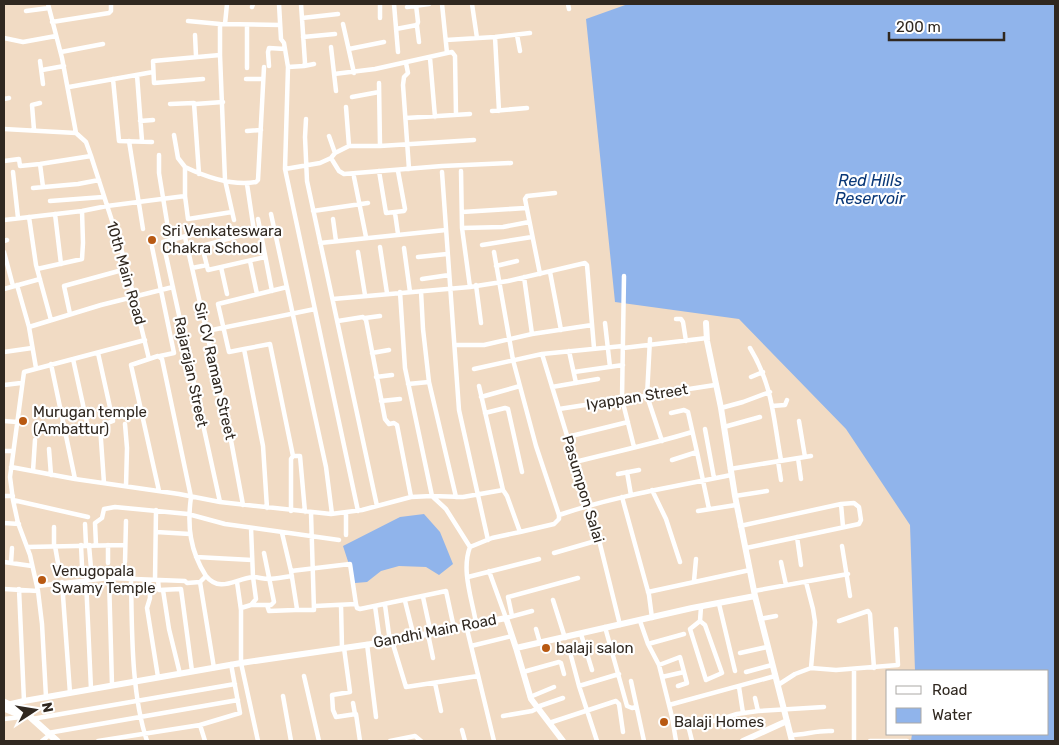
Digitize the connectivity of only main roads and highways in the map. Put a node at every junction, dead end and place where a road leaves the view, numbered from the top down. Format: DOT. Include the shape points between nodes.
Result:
graph roads {
  1 [pos="5,705"];
  2 [pos="47,738"];
  3 [pos="57,741"];
  1 -- 2 [label="main road"];
  1 -- 2 [label="main road" via="32,719"];
  2 -- 3 [label="main road"];
}
